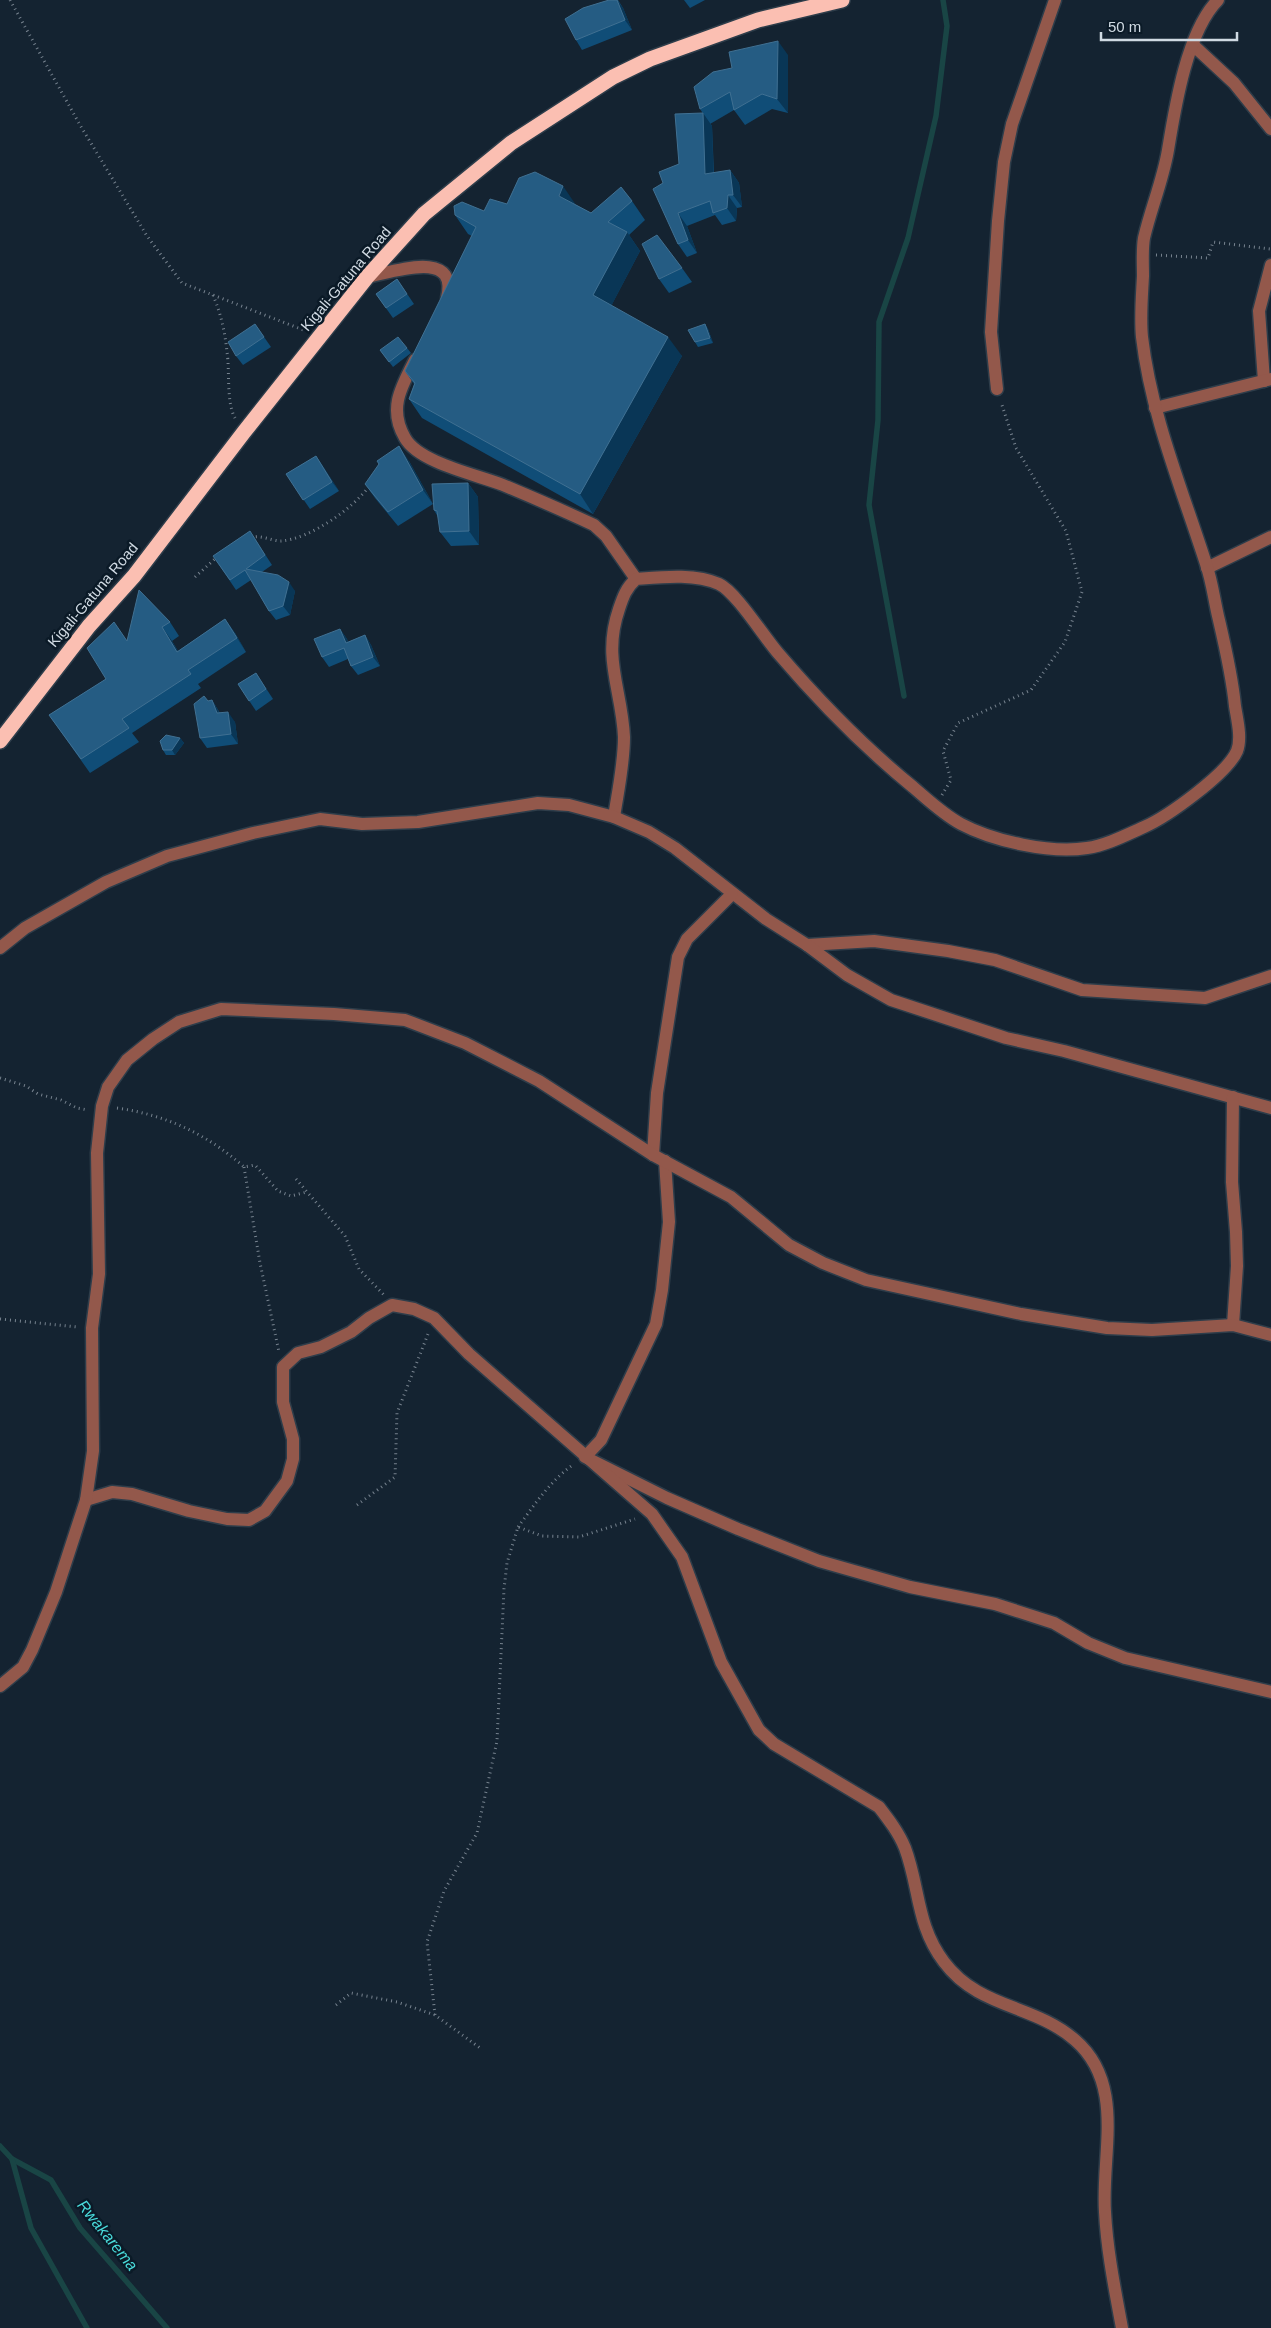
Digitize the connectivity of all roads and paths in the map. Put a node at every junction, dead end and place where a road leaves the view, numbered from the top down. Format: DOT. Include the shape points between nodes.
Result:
graph roads {
  1 [pos="10,0"];
  2 [pos="842,0"];
  3 [pos="1055,0"];
  4 [pos="1218,0"];
  5 [pos="1193,46"];
  6 [pos="1271,128"];
  7 [pos="1271,250"];
  8 [pos="1143,254"];
  9 [pos="1271,265"];
  10 [pos="367,277"];
  11 [pos="212,295"];
  12 [pos="443,307"];
  13 [pos="319,336"];
  14 [pos="422,347"];
  15 [pos="1267,380"];
  16 [pos="997,389"];
  17 [pos="1155,408"];
  18 [pos="244,432"];
  19 [pos="374,479"];
  20 [pos="1271,537"];
  21 [pos="248,540"];
  22 [pos="219,555"];
  23 [pos="1208,568"];
  24 [pos="195,577"];
  25 [pos="636,580"];
  26 [pos="0,741"];
  27 [pos="935,806"];
  28 [pos="614,817"];
  29 [pos="732,894"];
  30 [pos="807,945"];
  31 [pos="0,948"];
  32 [pos="1271,976"];
  33 [pos="0,1078"];
  34 [pos="1233,1097"];
  35 [pos="1271,1108"];
  36 [pos="102,1109"];
  37 [pos="659,1158"];
  38 [pos="244,1167"];
  39 [pos="296,1180"];
  40 [pos="307,1192"];
  41 [pos="392,1305"];
  42 [pos="434,1318"];
  43 [pos="0,1319"];
  44 [pos="1233,1326"];
  45 [pos="92,1328"];
  46 [pos="1271,1335"];
  47 [pos="283,1367"];
  48 [pos="585,1457"];
  49 [pos="86,1500"];
  50 [pos="357,1505"];
  51 [pos="652,1514"];
  52 [pos="518,1527"];
  53 [pos="0,1686"];
  54 [pos="1271,1692"];
  55 [pos="336,2005"];
  56 [pos="435,2015"];
  57 [pos="480,2048"];
  58 [pos="1122,2328"];
  1 -- 11 [label="path" via="147,236 182,283"];
  2 -- 10 [label="highway, Kigali-Gatuna Road" via="758,20 721,33 650,59 598,86 511,143 460,184 424,214"];
  3 -- 16 [label="street" via="1012,124 1004,162 991,332"];
  4 -- 5 [label="street" via="1206,15"];
  5 -- 6 [label="street" via="1234,83"];
  5 -- 8 [label="street" via="1182,81 1165,170"];
  7 -- 8 [label="path" via="1213,242 1208,258"];
  8 -- 17 [label="street" via="1141,332"];
  9 -- 15 [label="street" via="1259,311"];
  10 -- 12 [label="street" via="430,266 438,268 450,284"];
  10 -- 13 [label="highway, Kigali-Gatuna Road"];
  11 -- 13 [label="path"];
  11 -- 18 [label="path" via="222,318 234,416"];
  13 -- 18 [label="highway, Kigali-Gatuna Road"];
  14 -- 25 [label="street" via="397,398 396,416 405,439 438,463 503,485 594,525 606,536"];
  15 -- 17 [label="street"];
  16 -- 27 [label="path" via="1016,448 1066,531 1082,592 1064,642 1031,690 958,723 943,751 951,780"];
  17 -- 23 [label="street"];
  18 -- 26 [label="highway, Kigali-Gatuna Road" via="134,576 89,626"];
  19 -- 21 [label="path" via="357,500 306,535 280,541 255,536"];
  20 -- 23 [label="street"];
  22 -- 24 [label="path"];
  23 -- 27 [label="street" via="1232,677 1239,744 1234,757 1207,784 1156,822 1085,849 1013,843 987,837"];
  25 -- 27 [label="street" via="668,577 722,586 800,679 892,770"];
  25 -- 28 [label="street" via="626,591 612,638 613,671 624,736"];
  28 -- 29 [label="street" via="650,832 675,848"];
  28 -- 31 [label="street" via="569,805 538,803 418,822 362,824 320,819 296,823 167,856 74,898 25,928"];
  29 -- 30 [label="street"];
  29 -- 37 [label="street" via="687,939 678,957 657,1093"];
  30 -- 32 [label="street" via="874,941 948,951 995,960 1082,990 1205,998"];
  30 -- 34 [label="street" via="875,992 929,1014 1006,1038"];
  33 -- 36 [label="path" via="77,1108"];
  34 -- 35 [label="street"];
  34 -- 44 [label="street" via="1232,1182 1237,1266"];
  36 -- 37 [label="street" via="108,1086 146,1044 178,1022 221,1009 405,1020 488,1054 566,1098"];
  36 -- 38 [label="path" via="140,1111 174,1122 200,1133"];
  36 -- 45 [label="street" via="97,1153 99,1274"];
  37 -- 44 [label="street" via="731,1197 789,1245 866,1280 1021,1314 1107,1328 1152,1330"];
  37 -- 48 [label="street" via="669,1222 656,1324 601,1440"];
  38 -- 40 [label="path" via="255,1165 278,1191 291,1196"];
  38 -- 47 [label="path"];
  39 -- 40 [label="path"];
  40 -- 41 [label="path" via="345,1236 359,1269"];
  41 -- 42 [label="street" via="414,1309"];
  41 -- 47 [label="street" via="351,1332 298,1353"];
  42 -- 48 [label="street" via="469,1354"];
  42 -- 50 [label="path" via="397,1413 395,1477"];
  43 -- 45 [label="path"];
  44 -- 46 [label="street"];
  45 -- 49 [label="street" via="93,1451"];
  47 -- 49 [label="street" via="283,1402 293,1439 293,1459 287,1481 266,1511 249,1520 227,1519 132,1494 112,1492"];
  48 -- 51 [label="street"];
  48 -- 52 [label="path" via="561,1473"];
  48 -- 54 [label="street" via="676,1502 819,1561 910,1587 995,1604 1054,1623 1124,1658"];
  49 -- 53 [label="street" via="56,1592 32,1650 23,1667"];
  51 -- 52 [label="path" via="579,1537 542,1536"];
  51 -- 58 [label="street" via="682,1557 721,1662 759,1730 774,1744 879,1807 892,1823 905,1849 919,1912 943,1961 970,1989 1030,2014 1075,2040 1100,2070 1106,2090 1105,2212"];
  52 -- 56 [label="path" via="506,1572 497,1741 478,1833 444,1891 427,1942"];
  55 -- 56 [label="path" via="351,1993 397,2002"];
  56 -- 57 [label="path"];
}
